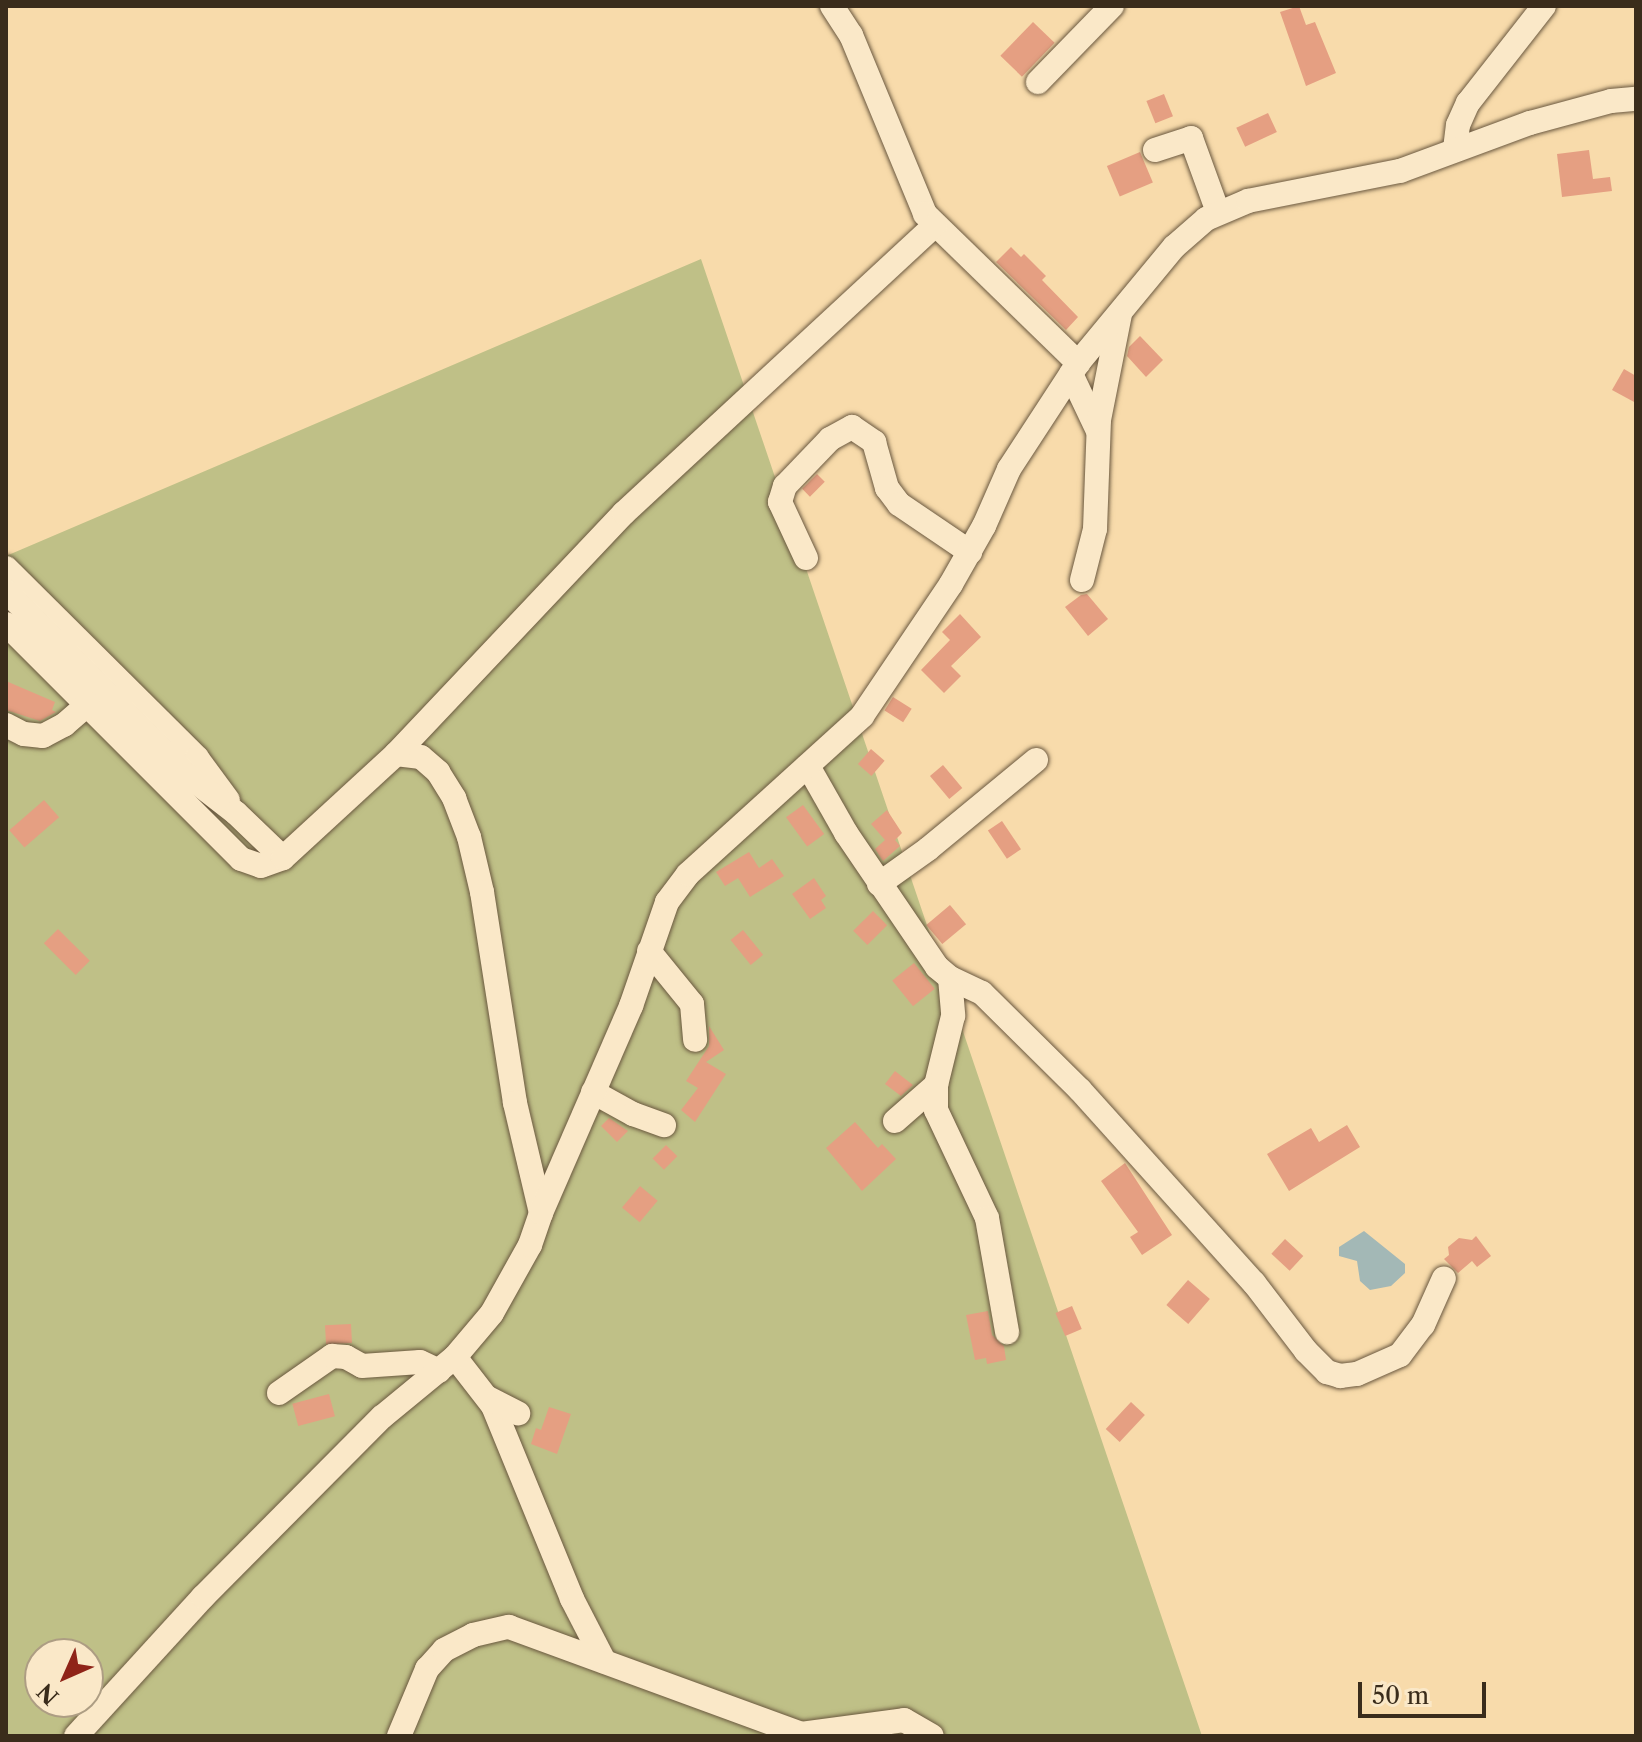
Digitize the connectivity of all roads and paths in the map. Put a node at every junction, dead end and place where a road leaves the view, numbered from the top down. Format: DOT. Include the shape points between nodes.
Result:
graph roads {
  1 [pos="832,6"];
  2 [pos="1112,6"];
  3 [pos="1544,6"];
  4 [pos="1038,82"];
  5 [pos="1636,99"];
  6 [pos="1455,149"];
  7 [pos="1155,150"];
  8 [pos="1218,212"];
  9 [pos="935,225"];
  10 [pos="1120,312"];
  11 [pos="1074,368"];
  12 [pos="1098,431"];
  13 [pos="970,552"];
  14 [pos="806,558"];
  15 [pos="6,568"];
  16 [pos="1082,580"];
  17 [pos="6,591"];
  18 [pos="6,624"];
  19 [pos="88,704"];
  20 [pos="6,725"];
  21 [pos="396,754"];
  22 [pos="1036,760"];
  23 [pos="808,766"];
  24 [pos="236,813"];
  25 [pos="283,858"];
  26 [pos="879,884"];
  27 [pos="649,951"];
  28 [pos="950,978"];
  29 [pos="695,1040"];
  30 [pos="936,1085"];
  31 [pos="593,1092"];
  32 [pos="895,1121"];
  33 [pos="664,1125"];
  34 [pos="541,1213"];
  35 [pos="1444,1278"];
  36 [pos="1007,1332"];
  37 [pos="447,1364"];
  38 [pos="279,1393"];
  39 [pos="488,1398"];
  40 [pos="518,1413"];
  41 [pos="604,1661"];
  42 [pos="81,1734"];
  43 [pos="399,1736"];
  44 [pos="932,1736"];
  1 -- 9 [label="street" via="851,35 917,200"];
  2 -- 4 [label="street"];
  3 -- 6 [label="street" via="1468,103"];
  5 -- 6 [label="street" via="1530,123"];
  6 -- 8 [label="street" via="1400,171 1248,201"];
  7 -- 8 [label="street" via="1191,138"];
  8 -- 10 [label="street" via="1174,247"];
  9 -- 11 [label="street"];
  9 -- 21 [label="street" via="624,513"];
  10 -- 11 [label="street"];
  10 -- 12 [label="street"];
  11 -- 12 [label="street"];
  11 -- 13 [label="street" via="1009,469"];
  12 -- 16 [label="street" via="1095,529"];
  13 -- 14 [label="street" via="899,504 887,488 874,442 852,427 830,439 785,486 780,502"];
  13 -- 23 [label="street" via="878,695"];
  15 -- 24 [label="street" via="197,758"];
  17 -- 24 [label="street" via="187,775"];
  18 -- 19 [label="street"];
  19 -- 20 [label="street" via="43,736"];
  19 -- 25 [label="street" via="241,859 261,866"];
  21 -- 25 [label="street"];
  21 -- 34 [label="street" via="421,757 438,772 469,837 515,1103"];
  22 -- 26 [label="street"];
  23 -- 26 [label="street"];
  23 -- 27 [label="street" via="688,874 667,902"];
  24 -- 25 [label="street"];
  26 -- 28 [label="street"];
  27 -- 29 [label="street" via="692,1004"];
  27 -- 31 [label="street"];
  28 -- 30 [label="street" via="952,1026"];
  28 -- 35 [label="street" via="982,993 1080,1090 1327,1372 1357,1374 1400,1355 1423,1325"];
  30 -- 32 [label="street"];
  30 -- 36 [label="street" via="939,1124 987,1218"];
  31 -- 33 [label="street"];
  31 -- 34 [label="street"];
  34 -- 37 [label="street" via="517,1275"];
  37 -- 38 [label="street" via="362,1366 332,1356"];
  37 -- 39 [label="street"];
  37 -- 42 [label="street" via="371,1428 203,1597"];
  39 -- 40 [label="street"];
  39 -- 41 [label="street" via="572,1599"];
  41 -- 43 [label="street" via="509,1627 473,1635 444,1650 427,1669"];
  41 -- 44 [label="street" via="801,1734 904,1720"];
}
